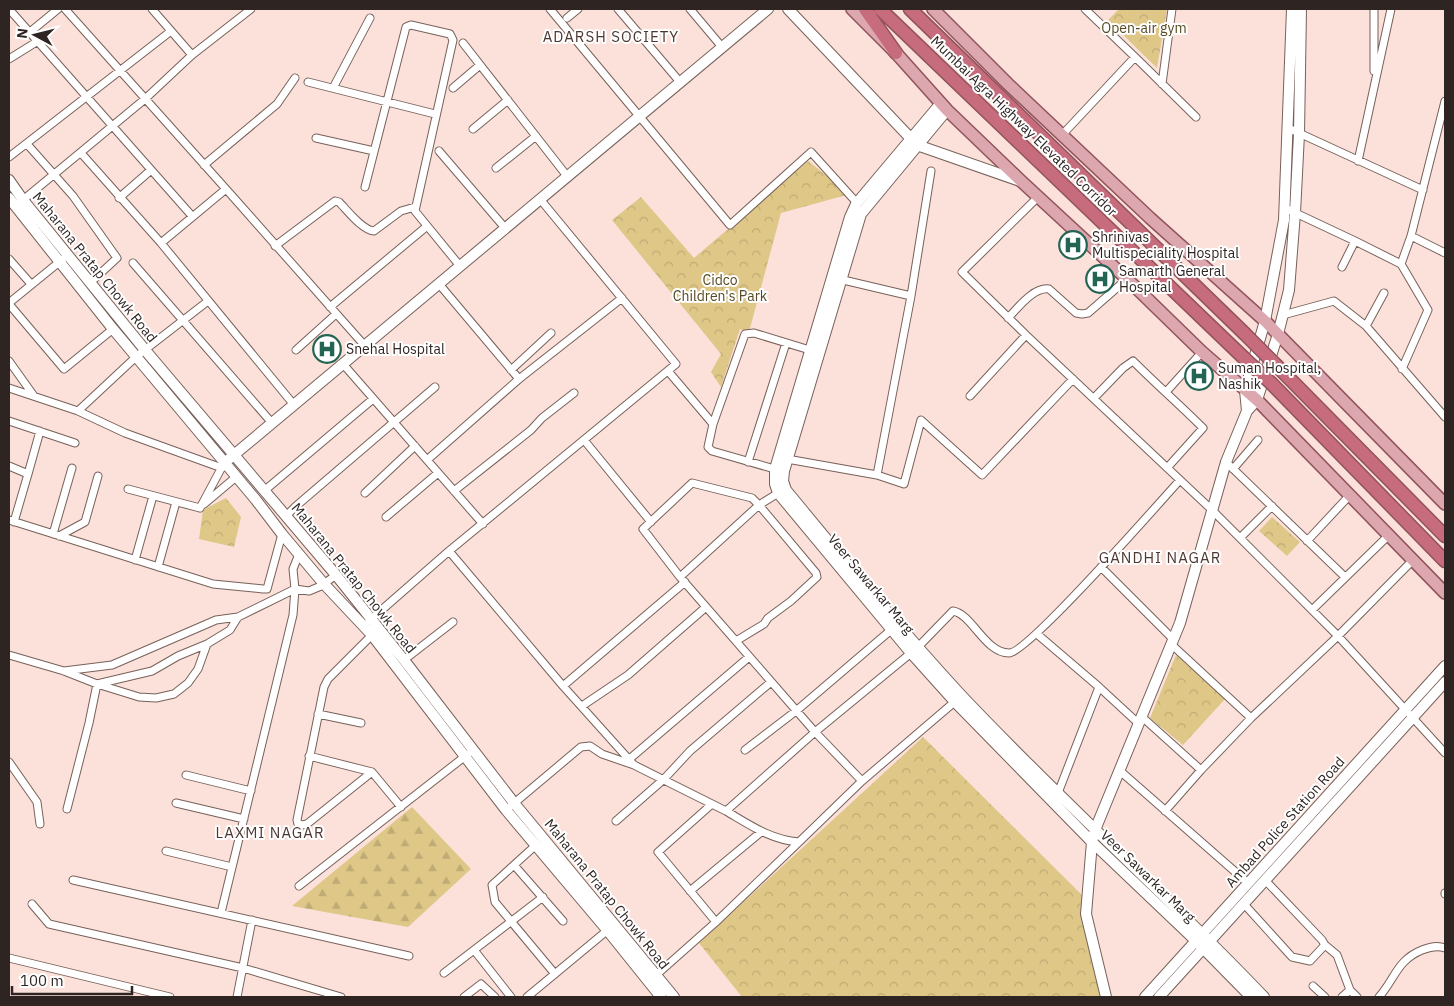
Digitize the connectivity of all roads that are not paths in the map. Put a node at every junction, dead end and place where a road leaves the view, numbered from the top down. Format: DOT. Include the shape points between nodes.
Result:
graph roads {
  1 [pos="10,9"];
  2 [pos="58,9"];
  3 [pos="65,9"];
  4 [pos="152,9"];
  5 [pos="252,9"];
  6 [pos="550,9"];
  7 [pos="578,9"];
  8 [pos="618,9"];
  9 [pos="690,9"];
  10 [pos="768,9"];
  11 [pos="788,9"];
  12 [pos="852,9"];
  13 [pos="865,9"];
  14 [pos="880,9"];
  15 [pos="910,9"];
  16 [pos="933,9"];
  17 [pos="1085,9"];
  18 [pos="1172,9"];
  19 [pos="1292,9"];
  20 [pos="1301,9"];
  21 [pos="1374,9"];
  22 [pos="1391,9"];
  23 [pos="370,18"];
  24 [pos="567,18"];
  25 [pos="171,31"];
  26 [pos="30,32"];
  27 [pos="38,41"];
  28 [pos="463,43"];
  29 [pos="722,47"];
  30 [pos="896,54"];
  31 [pos="192,55"];
  32 [pos="1135,57"];
  33 [pos="9,59"];
  34 [pos="480,65"];
  35 [pos="121,71"];
  36 [pos="295,78"];
  37 [pos="308,82"];
  38 [pos="680,82"];
  39 [pos="1162,84"];
  40 [pos="1375,85"];
  41 [pos="333,88"];
  42 [pos="452,88"];
  43 [pos="87,97"];
  44 [pos="145,99"];
  45 [pos="508,100"];
  46 [pos="1445,100"];
  47 [pos="387,102"];
  48 [pos="944,106"];
  49 [pos="435,114"];
  50 [pos="640,116"];
  51 [pos="1196,116"];
  52 [pos="112,126"];
  53 [pos="1288,128"];
  54 [pos="473,129"];
  55 [pos="1299,134"];
  56 [pos="1062,135"];
  57 [pos="536,136"];
  58 [pos="316,138"];
  59 [pos="914,142"];
  60 [pos="27,144"];
  61 [pos="374,151"];
  62 [pos="439,151"];
  63 [pos="81,154"];
  64 [pos="9,156"];
  65 [pos="1358,161"];
  66 [pos="204,165"];
  67 [pos="496,168"];
  68 [pos="151,170"];
  69 [pos="931,171"];
  70 [pos="54,175"];
  71 [pos="567,176"];
  72 [pos="9,180"];
  73 [pos="1021,181"];
  74 [pos="365,187"];
  75 [pos="226,190"];
  76 [pos="1423,190"];
  77 [pos="9,198"];
  78 [pos="119,198"];
  79 [pos="1038,198"];
  80 [pos="540,199"];
  81 [pos="23,200"];
  82 [pos="857,203"];
  83 [pos="415,207"];
  84 [pos="1285,208"];
  85 [pos="1295,213"];
  86 [pos="192,216"];
  87 [pos="426,227"];
  88 [pos="505,228"];
  89 [pos="1411,236"];
  90 [pos="1355,241"];
  91 [pos="161,243"];
  92 [pos="275,246"];
  93 [pos="1445,253"];
  94 [pos="68,256"];
  95 [pos="9,258"];
  96 [pos="59,262"];
  97 [pos="133,263"];
  98 [pos="1401,264"];
  99 [pos="460,266"];
  100 [pos="1342,267"];
  101 [pos="836,278"];
  102 [pos="1127,279"];
  103 [pos="90,283"];
  104 [pos="31,284"];
  105 [pos="439,284"];
  106 [pos="1384,293"];
  107 [pos="911,296"];
  108 [pos="622,298"];
  109 [pos="208,301"];
  110 [pos="9,303"];
  111 [pos="330,307"];
  112 [pos="336,314"];
  113 [pos="1283,314"];
  114 [pos="1008,318"];
  115 [pos="183,321"];
  116 [pos="1265,321"];
  117 [pos="1366,326"];
  118 [pos="113,329"];
  119 [pos="551,333"];
  120 [pos="1278,334"];
  121 [pos="1026,336"];
  122 [pos="786,343"];
  123 [pos="365,346"];
  124 [pos="296,350"];
  125 [pos="814,352"];
  126 [pos="1202,352"];
  127 [pos="140,353"];
  128 [pos="9,361"];
  129 [pos="342,364"];
  130 [pos="1402,369"];
  131 [pos="511,370"];
  132 [pos="668,371"];
  133 [pos="519,379"];
  134 [pos="1073,379"];
  135 [pos="9,388"];
  136 [pos="435,388"];
  137 [pos="1245,390"];
  138 [pos="1166,392"];
  139 [pos="574,393"];
  140 [pos="34,396"];
  141 [pos="970,396"];
  142 [pos="1094,398"];
  143 [pos="373,399"];
  144 [pos="1257,400"];
  145 [pos="294,405"];
  146 [pos="78,411"];
  147 [pos="1247,411"];
  148 [pos="1445,417"];
  149 [pos="9,421"];
  150 [pos="272,423"];
  151 [pos="394,423"];
  152 [pos="713,424"];
  153 [pos="40,431"];
  154 [pos="584,440"];
  155 [pos="1258,440"];
  156 [pos="75,443"];
  157 [pos="415,446"];
  158 [pos="787,459"];
  159 [pos="427,460"];
  160 [pos="227,462"];
  161 [pos="748,462"];
  162 [pos="1229,465"];
  163 [pos="9,466"];
  164 [pos="72,468"];
  165 [pos="1167,468"];
  166 [pos="779,470"];
  167 [pos="438,473"];
  168 [pos="28,474"];
  169 [pos="877,475"];
  170 [pos="98,476"];
  171 [pos="236,477"];
  172 [pos="1180,480"];
  173 [pos="128,489"];
  174 [pos="264,491"];
  175 [pos="454,491"];
  176 [pos="782,492"];
  177 [pos="365,493"];
  178 [pos="1350,495"];
  179 [pos="153,496"];
  180 [pos="176,502"];
  181 [pos="1445,504"];
  182 [pos="759,505"];
  183 [pos="1272,506"];
  184 [pos="200,508"];
  185 [pos="1212,510"];
  186 [pos="286,516"];
  187 [pos="386,517"];
  188 [pos="11,521"];
  189 [pos="651,522"];
  190 [pos="483,524"];
  191 [pos="282,534"];
  192 [pos="56,535"];
  193 [pos="1389,535"];
  194 [pos="1445,536"];
  195 [pos="1240,538"];
  196 [pos="1307,541"];
  197 [pos="449,551"];
  198 [pos="299,554"];
  199 [pos="135,560"];
  200 [pos="1413,560"];
  201 [pos="1445,561"];
  202 [pos="158,567"];
  203 [pos="1101,567"];
  204 [pos="336,575"];
  205 [pos="1345,577"];
  206 [pos="682,580"];
  207 [pos="324,584"];
  208 [pos="295,589"];
  209 [pos="1445,593"];
  210 [pos="706,607"];
  211 [pos="1312,610"];
  212 [pos="238,617"];
  213 [pos="368,622"];
  214 [pos="452,622"];
  215 [pos="891,630"];
  216 [pos="1036,634"];
  217 [pos="372,635"];
  218 [pos="1338,636"];
  219 [pos="736,641"];
  220 [pos="1172,641"];
  221 [pos="207,644"];
  222 [pos="914,650"];
  223 [pos="9,655"];
  224 [pos="749,657"];
  225 [pos="404,660"];
  226 [pos="1445,666"];
  227 [pos="64,671"];
  228 [pos="771,682"];
  229 [pos="1445,682"];
  230 [pos="96,684"];
  231 [pos="564,686"];
  232 [pos="1099,687"];
  233 [pos="958,699"];
  234 [pos="582,706"];
  235 [pos="1405,710"];
  236 [pos="796,711"];
  237 [pos="318,714"];
  238 [pos="1252,718"];
  239 [pos="1412,718"];
  240 [pos="1140,720"];
  241 [pos="361,723"];
  242 [pos="815,732"];
  243 [pos="745,750"];
  244 [pos="469,753"];
  245 [pos="1445,753"];
  246 [pos="309,756"];
  247 [pos="9,762"];
  248 [pos="630,762"];
  249 [pos="1119,770"];
  250 [pos="1201,770"];
  251 [pos="372,772"];
  252 [pos="186,775"];
  253 [pos="664,779"];
  254 [pos="862,781"];
  255 [pos="251,791"];
  256 [pos="1058,793"];
  257 [pos="176,803"];
  258 [pos="514,803"];
  259 [pos="712,804"];
  260 [pos="401,806"];
  261 [pos="67,809"];
  262 [pos="506,810"];
  263 [pos="726,811"];
  264 [pos="1165,811"];
  265 [pos="244,819"];
  266 [pos="616,821"];
  267 [pos="40,824"];
  268 [pos="1095,830"];
  269 [pos="761,832"];
  270 [pos="799,842"];
  271 [pos="1092,842"];
  272 [pos="536,845"];
  273 [pos="166,851"];
  274 [pos="514,865"];
  275 [pos="232,867"];
  276 [pos="72,880"];
  277 [pos="1266,881"];
  278 [pos="1248,884"];
  279 [pos="299,886"];
  280 [pos="690,891"];
  281 [pos="543,897"];
  282 [pos="32,904"];
  283 [pos="1244,904"];
  284 [pos="221,914"];
  285 [pos="252,920"];
  286 [pos="512,921"];
  287 [pos="564,921"];
  288 [pos="716,922"];
  289 [pos="611,928"];
  290 [pos="1199,937"];
  291 [pos="1207,945"];
  292 [pos="1325,945"];
  293 [pos="1445,948"];
  294 [pos="474,950"];
  295 [pos="409,956"];
  296 [pos="9,958"];
  297 [pos="243,968"];
  298 [pos="444,973"];
  299 [pos="555,974"];
  300 [pos="652,979"];
  301 [pos="1313,986"];
  302 [pos="1350,990"];
  303 [pos="658,996"];
  304 [pos="170,997"];
  305 [pos="237,997"];
  306 [pos="341,997"];
  307 [pos="464,997"];
  308 [pos="495,997"];
  309 [pos="511,997"];
  310 [pos="527,997"];
  311 [pos="674,997"];
  312 [pos="1106,997"];
  313 [pos="1145,997"];
  314 [pos="1159,997"];
  315 [pos="1251,997"];
  316 [pos="1264,997"];
  317 [pos="1324,997"];
  318 [pos="1342,997"];
  319 [pos="1357,997"];
  320 [pos="1379,997"];
  1 -- 26 [label="street"];
  2 -- 26 [label="street"];
  3 -- 35 [label="street"];
  4 -- 25 [label="street"];
  5 -- 31 [label="street"];
  6 -- 50 [label="street"];
  7 -- 24 [label="street"];
  8 -- 38 [label="street"];
  9 -- 29 [label="street"];
  10 -- 29 [label="street"];
  11 -- 59 [label="street"];
  12 -- 30 [label="main road"];
  13 -- 30 [label="highway"];
  14 -- 201 [label="highway, Mumbai Agra Highway Elevated Corridor, bridge" via="1245,358"];
  15 -- 194 [label="highway, Mumbai Agra Highway Elevated Corridor, bridge" via="1244,333"];
  16 -- 56 [label="main road"];
  17 -- 32 [label="street"];
  18 -- 39 [label="street"];
  19 -- 53 [label="street"];
  20 -- 55 [label="street"];
  21 -- 40 [label="street"];
  22 -- 40 [label="street"];
  23 -- 41 [label="street"];
  25 -- 31 [label="street"];
  25 -- 35 [label="street"];
  26 -- 27 [label="street"];
  27 -- 33 [label="street"];
  27 -- 43 [label="street"];
  28 -- 34 [label="street"];
  29 -- 38 [label="street"];
  30 -- 48 [label="main road"];
  31 -- 44 [label="street"];
  32 -- 39 [label="street"];
  32 -- 56 [label="street"];
  34 -- 42 [label="street"];
  34 -- 45 [label="street"];
  35 -- 43 [label="street"];
  35 -- 44 [label="street"];
  36 -- 66 [label="street" via="277,104"];
  37 -- 41 [label="street"];
  38 -- 50 [label="street"];
  39 -- 51 [label="street"];
  40 -- 65 [label="street"];
  41 -- 47 [label="street"];
  43 -- 52 [label="street"];
  43 -- 60 [label="street"];
  44 -- 52 [label="street"];
  44 -- 66 [label="street"];
  45 -- 54 [label="street"];
  45 -- 57 [label="street"];
  46 -- 76 [label="street"];
  47 -- 49 [label="street"];
  47 -- 49 [label="street" via="406,27 411,25 448,33 453,40"];
  47 -- 61 [label="street"];
  48 -- 59 [label="street"];
  48 -- 73 [label="main road"];
  49 -- 83 [label="street"];
  50 -- 71 [label="street"];
  50 -- 82 [label="street" via="730,224 811,152"];
  52 -- 63 [label="street" via="85,147"];
  52 -- 68 [label="street"];
  53 -- 55 [label="street"];
  53 -- 84 [label="street"];
  55 -- 65 [label="street"];
  55 -- 85 [label="street"];
  56 -- 116 [label="main road"];
  57 -- 67 [label="street"];
  57 -- 71 [label="street"];
  58 -- 61 [label="street"];
  59 -- 73 [label="street"];
  59 -- 82 [label="street"];
  59 -- 101 [label="street" via="862,211"];
  60 -- 64 [label="street"];
  60 -- 70 [label="street"];
  61 -- 74 [label="street"];
  62 -- 88 [label="street"];
  63 -- 70 [label="street"];
  63 -- 78 [label="street"];
  65 -- 76 [label="street"];
  66 -- 75 [label="street"];
  68 -- 78 [label="street"];
  68 -- 86 [label="street"];
  69 -- 107 [label="street"];
  70 -- 81 [label="street"];
  70 -- 103 [label="street" via="117,258"];
  71 -- 80 [label="street"];
  72 -- 81 [label="street, Maharana Pratap Chowk Road"];
  73 -- 79 [label="main road"];
  75 -- 86 [label="street"];
  75 -- 92 [label="street"];
  76 -- 89 [label="street"];
  77 -- 96 [label="street, Maharana Pratap Chowk Road"];
  78 -- 91 [label="street"];
  79 -- 102 [label="main road"];
  79 -- 114 [label="street" via="962,272"];
  80 -- 88 [label="street"];
  80 -- 108 [label="street"];
  81 -- 94 [label="street, Maharana Pratap Chowk Road"];
  82 -- 101 [label="street" via="850,217"];
  83 -- 87 [label="street"];
  83 -- 92 [label="street" via="401,211 370,231 335,201"];
  84 -- 85 [label="street"];
  84 -- 116 [label="street"];
  85 -- 90 [label="street"];
  85 -- 113 [label="street" via="1289,290"];
  86 -- 91 [label="street"];
  87 -- 99 [label="street"];
  87 -- 111 [label="street"];
  88 -- 99 [label="street"];
  89 -- 93 [label="street"];
  89 -- 98 [label="street"];
  90 -- 98 [label="street"];
  90 -- 100 [label="street"];
  91 -- 109 [label="street"];
  92 -- 111 [label="street"];
  94 -- 96 [label="street"];
  94 -- 103 [label="street, Maharana Pratap Chowk Road"];
  95 -- 104 [label="street"];
  96 -- 104 [label="street"];
  96 -- 118 [label="street, Maharana Pratap Chowk Road"];
  97 -- 115 [label="street"];
  98 -- 130 [label="street" via="1428,310"];
  99 -- 105 [label="street"];
  101 -- 107 [label="street"];
  101 -- 125 [label="street"];
  102 -- 114 [label="street" via="1088,313 1076,313 1049,288 1043,288"];
  102 -- 126 [label="main road"];
  103 -- 127 [label="street, Maharana Pratap Chowk Road"];
  104 -- 110 [label="street"];
  105 -- 123 [label="street"];
  105 -- 131 [label="street"];
  106 -- 117 [label="street"];
  107 -- 169 [label="street"];
  108 -- 132 [label="street" via="676,364"];
  108 -- 133 [label="street"];
  109 -- 115 [label="street"];
  109 -- 145 [label="street"];
  110 -- 118 [label="street" via="64,369"];
  111 -- 112 [label="street"];
  112 -- 123 [label="street"];
  112 -- 124 [label="street"];
  113 -- 117 [label="street" via="1334,301"];
  113 -- 120 [label="street"];
  114 -- 121 [label="street"];
  115 -- 127 [label="street"];
  115 -- 150 [label="street"];
  116 -- 120 [label="main road"];
  116 -- 137 [label="street"];
  117 -- 130 [label="street"];
  118 -- 127 [label="street, Maharana Pratap Chowk Road"];
  119 -- 131 [label="street"];
  120 -- 144 [label="street"];
  120 -- 181 [label="main road"];
  121 -- 134 [label="street"];
  121 -- 141 [label="street"];
  122 -- 125 [label="street"];
  122 -- 152 [label="street" via="752,333 744,335"];
  122 -- 161 [label="street"];
  123 -- 129 [label="street"];
  125 -- 158 [label="street"];
  125 -- 166 [label="street"];
  126 -- 137 [label="main road"];
  126 -- 138 [label="street"];
  127 -- 146 [label="street"];
  127 -- 160 [label="street, Maharana Pratap Chowk Road"];
  128 -- 140 [label="street"];
  129 -- 143 [label="street"];
  129 -- 145 [label="street"];
  130 -- 148 [label="street"];
  131 -- 133 [label="street"];
  132 -- 152 [label="street"];
  132 -- 154 [label="street"];
  133 -- 159 [label="street"];
  134 -- 142 [label="street"];
  134 -- 169 [label="street" via="982,475 921,420 904,484"];
  135 -- 140 [label="street"];
  136 -- 151 [label="street"];
  137 -- 144 [label="main road"];
  137 -- 147 [label="street"];
  138 -- 142 [label="street" via="1133,361"];
  138 -- 165 [label="street" via="1203,428"];
  139 -- 175 [label="street"];
  140 -- 146 [label="street"];
  142 -- 165 [label="street"];
  143 -- 151 [label="street"];
  143 -- 174 [label="street"];
  144 -- 147 [label="street"];
  144 -- 178 [label="main road"];
  145 -- 150 [label="street"];
  146 -- 160 [label="street" via="125,433"];
  147 -- 162 [label="street"];
  149 -- 153 [label="street"];
  150 -- 160 [label="street"];
  151 -- 157 [label="street"];
  151 -- 186 [label="street"];
  152 -- 161 [label="street" via="708,447"];
  153 -- 156 [label="street"];
  153 -- 168 [label="street"];
  154 -- 189 [label="street"];
  154 -- 190 [label="street"];
  155 -- 162 [label="street"];
  157 -- 159 [label="street"];
  157 -- 177 [label="street"];
  158 -- 166 [label="street"];
  158 -- 169 [label="street"];
  159 -- 167 [label="street"];
  160 -- 171 [label="street, Maharana Pratap Chowk Road"];
  160 -- 174 [label="street, Maharana Pratap Chowk Road"];
  160 -- 184 [label="street"];
  161 -- 166 [label="street"];
  162 -- 183 [label="street"];
  162 -- 185 [label="street"];
  163 -- 168 [label="street"];
  164 -- 192 [label="street"];
  165 -- 172 [label="street"];
  166 -- 176 [label="street"];
  167 -- 175 [label="street"];
  167 -- 187 [label="street"];
  168 -- 188 [label="street"];
  170 -- 192 [label="street" via="85,522"];
  171 -- 184 [label="street"];
  171 -- 191 [label="street, Maharana Pratap Chowk Road"];
  172 -- 185 [label="street"];
  172 -- 203 [label="street"];
  173 -- 179 [label="street"];
  174 -- 186 [label="street, Maharana Pratap Chowk Road"];
  175 -- 190 [label="street"];
  176 -- 182 [label="street"];
  176 -- 215 [label="street, Veer Sawarkar Marg"];
  176 -- 222 [label="street, Veer Sawarkar Marg"];
  178 -- 193 [label="main road"];
  178 -- 196 [label="street"];
  179 -- 180 [label="street"];
  179 -- 199 [label="street"];
  180 -- 184 [label="street"];
  180 -- 202 [label="street"];
  182 -- 189 [label="street" via="752,498 692,483"];
  182 -- 206 [label="street"];
  182 -- 219 [label="street" via="816,577 764,624"];
  183 -- 195 [label="street"];
  183 -- 196 [label="street"];
  185 -- 195 [label="street"];
  185 -- 220 [label="street"];
  186 -- 204 [label="street, Maharana Pratap Chowk Road"];
  188 -- 192 [label="street"];
  189 -- 206 [label="street" via="643,529"];
  190 -- 197 [label="street"];
  191 -- 198 [label="street, Maharana Pratap Chowk Road"];
  191 -- 202 [label="street" via="267,588 213,584"];
  192 -- 199 [label="street"];
  193 -- 200 [label="main road"];
  193 -- 205 [label="street"];
  195 -- 211 [label="street"];
  196 -- 205 [label="street"];
  197 -- 213 [label="street"];
  197 -- 231 [label="street"];
  198 -- 207 [label="street, Maharana Pratap Chowk Road"];
  198 -- 208 [label="street" via="293,569"];
  199 -- 202 [label="street"];
  200 -- 209 [label="main road"];
  200 -- 218 [label="street"];
  203 -- 216 [label="street"];
  203 -- 220 [label="street"];
  204 -- 207 [label="street"];
  204 -- 213 [label="street, Maharana Pratap Chowk Road"];
  205 -- 211 [label="street"];
  206 -- 210 [label="street"];
  206 -- 231 [label="street"];
  207 -- 208 [label="street" via="309,591"];
  207 -- 213 [label="street, Maharana Pratap Chowk Road"];
  208 -- 212 [label="street"];
  208 -- 255 [label="street" via="293,615"];
  210 -- 219 [label="street"];
  210 -- 234 [label="street" via="628,675"];
  211 -- 218 [label="street"];
  212 -- 221 [label="street" via="230,630"];
  212 -- 227 [label="street" via="216,620 112,664"];
  213 -- 217 [label="street, Maharana Pratap Chowk Road"];
  213 -- 225 [label="street, Maharana Pratap Chowk Road"];
  214 -- 225 [label="street"];
  215 -- 222 [label="street, Veer Sawarkar Marg"];
  215 -- 236 [label="street"];
  216 -- 222 [label="street" via="1015,651 1006,652 991,645 952,610"];
  216 -- 232 [label="street"];
  217 -- 237 [label="street" via="328,679"];
  217 -- 244 [label="street, Maharana Pratap Chowk Road"];
  218 -- 235 [label="street"];
  218 -- 238 [label="street"];
  219 -- 224 [label="street"];
  220 -- 238 [label="street"];
  220 -- 240 [label="street"];
  221 -- 230 [label="street" via="152,671"];
  221 -- 230 [label="street" via="198,669 188,684 174,694 139,697"];
  222 -- 233 [label="street, Veer Sawarkar Marg"];
  222 -- 242 [label="street"];
  223 -- 227 [label="street"];
  224 -- 228 [label="street"];
  224 -- 248 [label="street"];
  225 -- 244 [label="street, Maharana Pratap Chowk Road"];
  226 -- 235 [label="street, Ambad Police Station Road"];
  227 -- 230 [label="street"];
  228 -- 236 [label="street"];
  228 -- 253 [label="street" via="690,751"];
  229 -- 239 [label="street, Ambad Police Station Road"];
  230 -- 261 [label="street"];
  231 -- 234 [label="street"];
  232 -- 240 [label="street"];
  232 -- 256 [label="street"];
  233 -- 254 [label="street"];
  233 -- 256 [label="street, Veer Sawarkar Marg"];
  233 -- 271 [label="street, Veer Sawarkar Marg"];
  234 -- 248 [label="street"];
  235 -- 239 [label="street"];
  235 -- 278 [label="street, Ambad Police Station Road"];
  236 -- 242 [label="street"];
  236 -- 243 [label="street"];
  237 -- 241 [label="street"];
  237 -- 246 [label="street"];
  238 -- 250 [label="street"];
  239 -- 245 [label="street"];
  239 -- 277 [label="street, Ambad Police Station Road"];
  240 -- 249 [label="street"];
  240 -- 250 [label="street"];
  242 -- 254 [label="street"];
  242 -- 263 [label="street"];
  244 -- 258 [label="street, Maharana Pratap Chowk Road"];
  244 -- 260 [label="street"];
  244 -- 262 [label="street, Maharana Pratap Chowk Road"];
  246 -- 251 [label="street"];
  246 -- 251 [label="street" via="298,824 307,824"];
  247 -- 267 [label="street" via="37,802"];
  248 -- 253 [label="street"];
  248 -- 258 [label="street" via="602,754 590,746 581,747"];
  249 -- 264 [label="street"];
  249 -- 268 [label="street"];
  250 -- 264 [label="street"];
  251 -- 260 [label="street"];
  252 -- 255 [label="street"];
  253 -- 259 [label="street"];
  253 -- 266 [label="street"];
  254 -- 270 [label="street"];
  255 -- 265 [label="street"];
  256 -- 268 [label="street, Veer Sawarkar Marg"];
  257 -- 265 [label="street"];
  258 -- 262 [label="street"];
  258 -- 289 [label="street, Maharana Pratap Chowk Road"];
  259 -- 263 [label="street"];
  259 -- 280 [label="street" via="658,852"];
  260 -- 279 [label="street"];
  262 -- 272 [label="street, Maharana Pratap Chowk Road"];
  263 -- 269 [label="street"];
  264 -- 278 [label="street"];
  265 -- 275 [label="street"];
  268 -- 271 [label="street"];
  268 -- 290 [label="street, Veer Sawarkar Marg"];
  269 -- 270 [label="street" via="769,837"];
  269 -- 280 [label="street"];
  270 -- 288 [label="street"];
  271 -- 290 [label="street, Veer Sawarkar Marg"];
  271 -- 312 [label="street" via="1086,914"];
  272 -- 274 [label="street"];
  272 -- 289 [label="street, Maharana Pratap Chowk Road"];
  273 -- 275 [label="street"];
  274 -- 281 [label="street"];
  274 -- 286 [label="street" via="492,885 495,902"];
  275 -- 284 [label="street"];
  276 -- 284 [label="street"];
  277 -- 283 [label="street, Ambad Police Station Road"];
  277 -- 292 [label="street"];
  278 -- 290 [label="street, Ambad Police Station Road"];
  280 -- 288 [label="street"];
  281 -- 286 [label="street"];
  281 -- 287 [label="street"];
  282 -- 297 [label="street" via="49,924"];
  283 -- 291 [label="street, Ambad Police Station Road"];
  283 -- 292 [label="street" via="1292,957 1310,961"];
  284 -- 285 [label="street"];
  285 -- 295 [label="street"];
  285 -- 297 [label="street"];
  286 -- 294 [label="street"];
  286 -- 299 [label="street"];
  288 -- 300 [label="street"];
  289 -- 299 [label="street"];
  289 -- 300 [label="street, Maharana Pratap Chowk Road"];
  290 -- 291 [label="street, Veer Sawarkar Marg"];
  290 -- 313 [label="street, Ambad Police Station Road"];
  291 -- 314 [label="street, Ambad Police Station Road"];
  291 -- 315 [label="street, Veer Sawarkar Marg"];
  291 -- 316 [label="street, Veer Sawarkar Marg"];
  292 -- 302 [label="street" via="1337,955"];
  293 -- 320 [label="street" via="1431,946 1408,956"];
  294 -- 298 [label="street"];
  294 -- 309 [label="street"];
  296 -- 304 [label="street"];
  297 -- 305 [label="street"];
  297 -- 306 [label="street"];
  299 -- 310 [label="street"];
  300 -- 303 [label="street, Maharana Pratap Chowk Road"];
  300 -- 311 [label="street, Maharana Pratap Chowk Road"];
  301 -- 317 [label="street"];
  302 -- 318 [label="street"];
  302 -- 319 [label="street"];
  307 -- 308 [label="street" via="481,984"];
}
